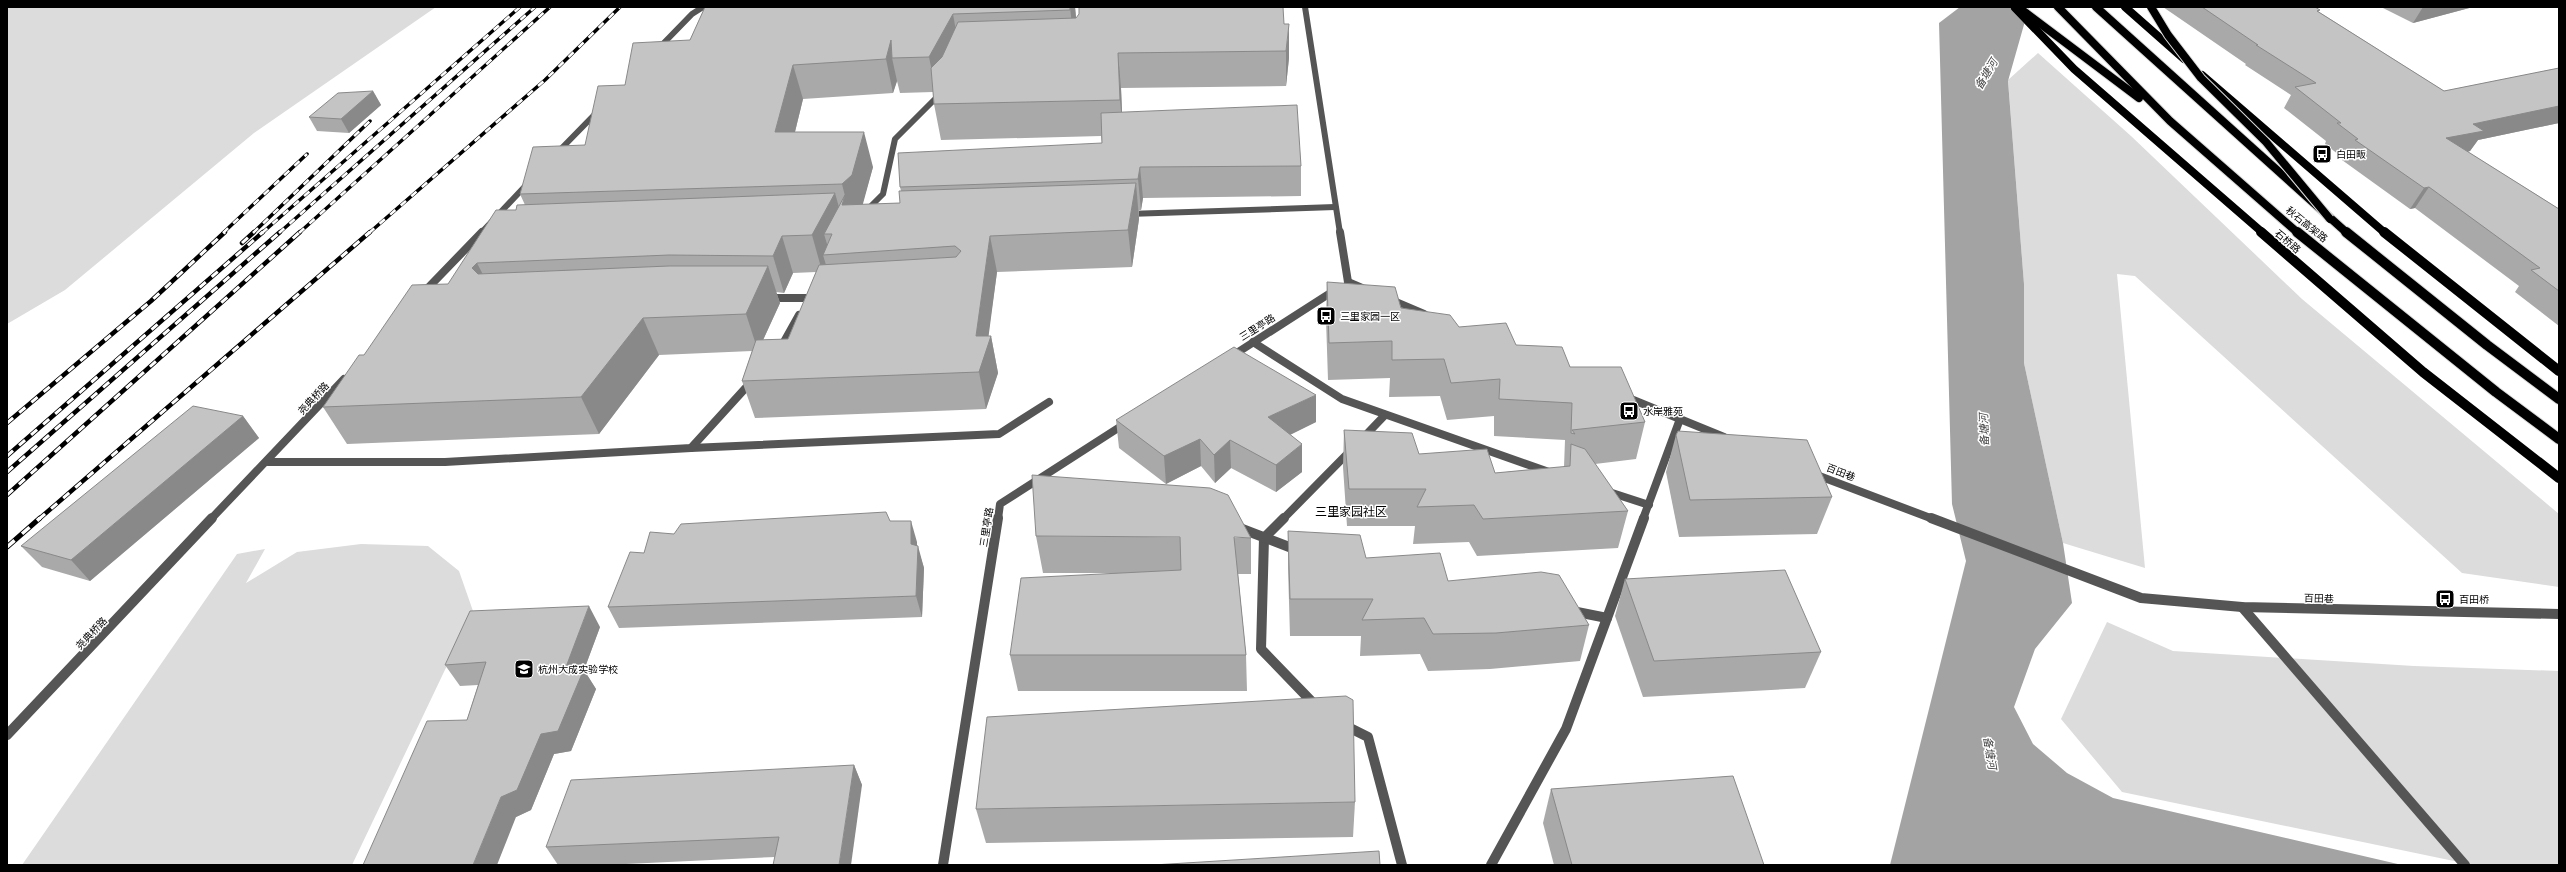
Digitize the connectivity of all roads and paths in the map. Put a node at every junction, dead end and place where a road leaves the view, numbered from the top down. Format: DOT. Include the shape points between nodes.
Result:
graph roads {
  1 [pos="703,7"];
  2 [pos="1305,7"];
  3 [pos="2014,7"];
  4 [pos="2018,7"];
  5 [pos="2058,7"];
  6 [pos="2096,7"];
  7 [pos="2125,7"];
  8 [pos="2150,7"];
  9 [pos="654,53"];
  10 [pos="947,83"];
  11 [pos="605,104"];
  12 [pos="2170,120"];
  13 [pos="550,160"];
  14 [pos="534,176"];
  15 [pos="1335,207"];
  16 [pos="1121,215"];
  17 [pos="2330,219"];
  18 [pos="858,220"];
  19 [pos="474,238"];
  20 [pos="490,238"];
  21 [pos="1348,282"];
  22 [pos="818,288"];
  23 [pos="1369,291"];
  24 [pos="826,297"];
  25 [pos="1384,297"];
  26 [pos="758,298"];
  27 [pos="811,298"];
  28 [pos="416,301"];
  29 [pos="1435,318"];
  30 [pos="1253,342"];
  31 [pos="772,358"];
  32 [pos="1226,359"];
  33 [pos="352,370"];
  34 [pos="2559,371"];
  35 [pos="757,375"];
  36 [pos="1615,392"];
  37 [pos="2559,399"];
  38 [pos="1049,402"];
  39 [pos="1385,415"];
  40 [pos="1133,419"];
  41 [pos="1680,419"];
  42 [pos="2559,439"];
  43 [pos="1731,440"];
  44 [pos="691,448"];
  45 [pos="268,462"];
  46 [pos="1804,470"];
  47 [pos="1046,474"];
  48 [pos="1556,474"];
  49 [pos="1061,478"];
  50 [pos="2559,478"];
  51 [pos="1599,489"];
  52 [pos="1648,505"];
  53 [pos="1229,524"];
  54 [pos="1264,538"];
  55 [pos="1303,551"];
  56 [pos="2242,607"];
  57 [pos="1560,608"];
  58 [pos="2559,614"];
  59 [pos="1607,618"];
  60 [pos="1320,709"];
  61 [pos="1337,721"];
  62 [pos="7,735"];
  63 [pos="943,865"];
  64 [pos="1402,865"];
  65 [pos="1492,865"];
  66 [pos="2465,865"];
  1 -- 9 [label="street" via="692,14"];
  2 -- 15 [label="street"];
  3 -- 50 [label="main road, 石桥路" via="2074,69 2423,372"];
  4 -- 12 [label="highway"];
  5 -- 12 [label="highway, 秋石高架路"];
  6 -- 17 [label="highway, 秋石高架路, bridge"];
  7 -- 34 [label="main road" via="2396,242"];
  8 -- 17 [label="highway, bridge" via="2201,78 2266,142"];
  10 -- 18 [label="street" via="944,90 895,139 882,194"];
  11 -- 13 [label="street"];
  12 -- 42 [label="highway, 秋石高架路" via="2266,207 2496,392"];
  14 -- 19 [label="street"];
  15 -- 16 [label="street"];
  15 -- 21 [label="street"];
  17 -- 37 [label="highway, 秋石高架路" via="2487,345"];
  19 -- 20 [label="street"];
  19 -- 28 [label="street"];
  21 -- 23 [label="street"];
  21 -- 30 [label="street, 三里亭路"];
  22 -- 27 [label="street"];
  24 -- 27 [label="street"];
  25 -- 29 [label="street"];
  26 -- 27 [label="street"];
  27 -- 31 [label="street"];
  30 -- 32 [label="street, 三里亭路"];
  30 -- 39 [label="street" via="1342,399"];
  33 -- 45 [label="street, 尧典桥路"];
  35 -- 44 [label="street"];
  36 -- 41 [label="street"];
  38 -- 44 [label="street" via="999,434"];
  39 -- 48 [label="street"];
  39 -- 54 [label="street"];
  40 -- 47 [label="street, 三里亭路"];
  41 -- 43 [label="street"];
  41 -- 52 [label="street"];
  44 -- 45 [label="street" via="445,462"];
  45 -- 62 [label="street, 尧典桥路"];
  46 -- 56 [label="street, 百田巷" via="2142,598"];
  47 -- 49 [label="street"];
  47 -- 63 [label="street, 三里亭路" via="1000,504"];
  51 -- 52 [label="street"];
  52 -- 59 [label="street"];
  53 -- 54 [label="street"];
  54 -- 55 [label="street"];
  54 -- 60 [label="street" via="1261,649"];
  56 -- 58 [label="street, 百田巷"];
  56 -- 66 [label="street"];
  57 -- 59 [label="street"];
  59 -- 65 [label="street" via="1566,729"];
  61 -- 64 [label="street" via="1368,737"];
}
